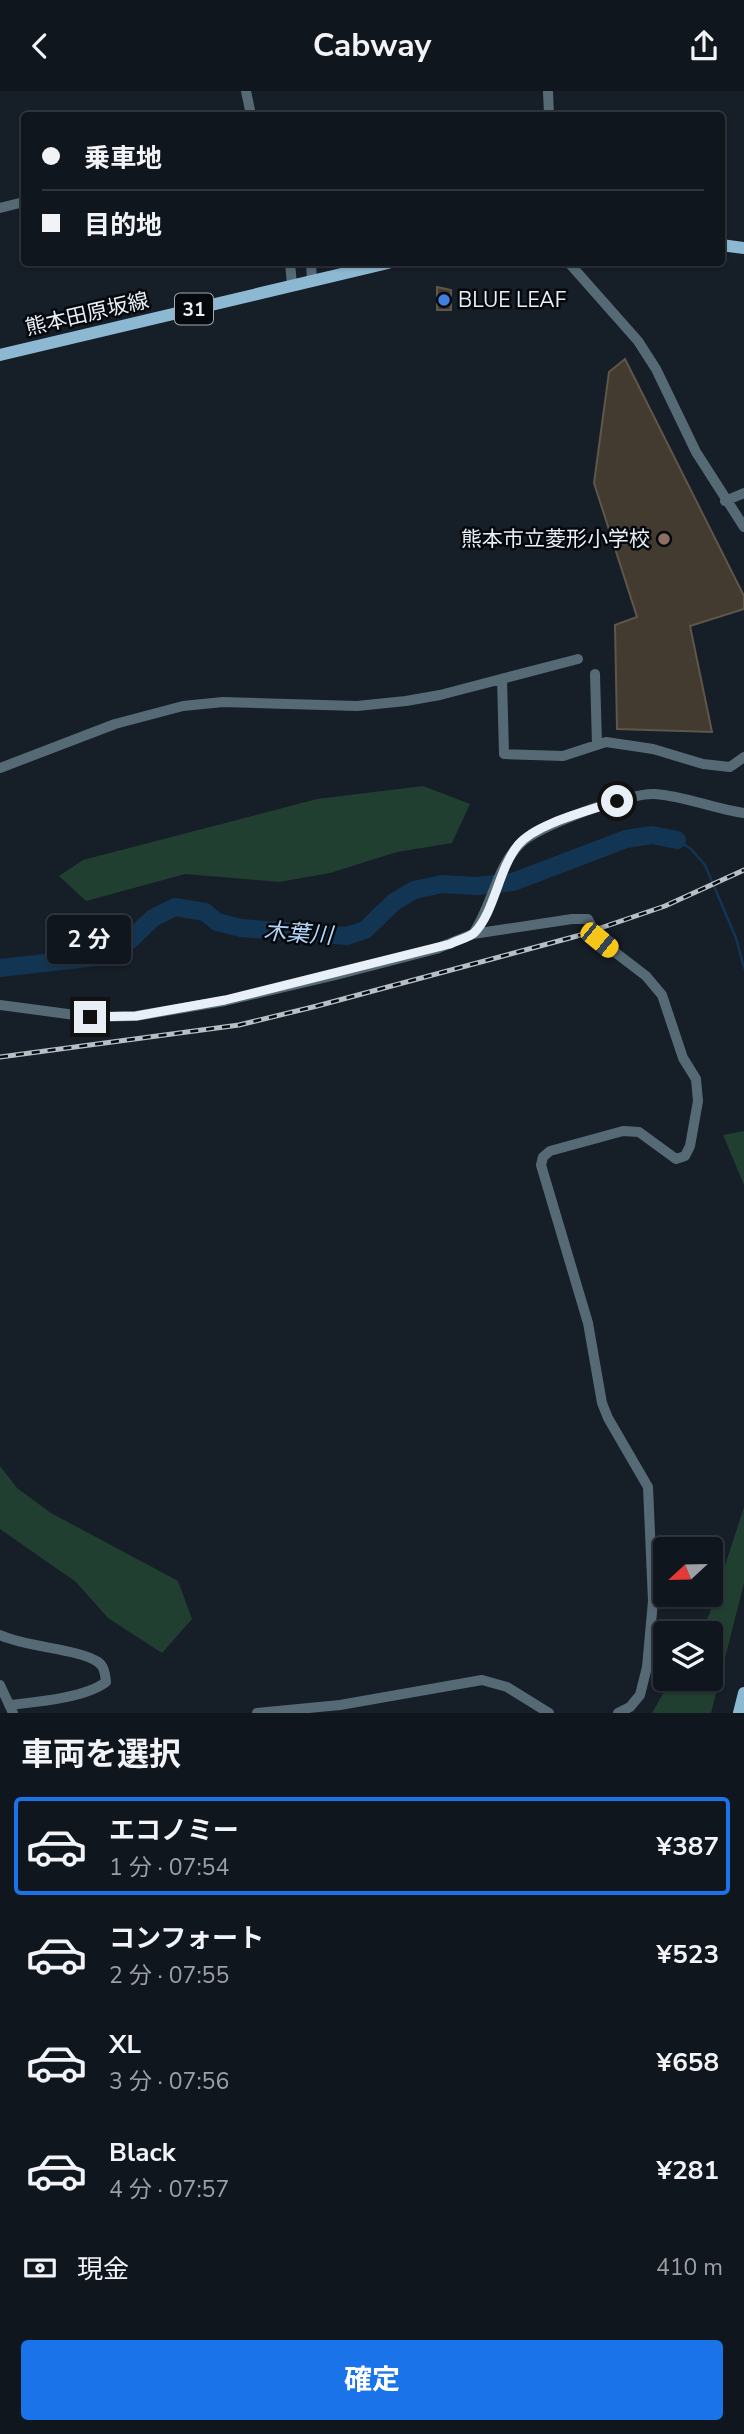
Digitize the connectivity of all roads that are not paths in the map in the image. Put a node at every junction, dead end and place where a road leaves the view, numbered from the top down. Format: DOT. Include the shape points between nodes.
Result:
graph roads {
  1 [pos="246,91"];
  2 [pos="548,91"];
  3 [pos="250,112"];
  4 [pos="549,112"];
  5 [pos="21,203"];
  6 [pos="0,208"];
  7 [pos="725,246"];
  8 [pos="744,248"];
  9 [pos="290,266"];
  10 [pos="311,266"];
  11 [pos="375,266"];
  12 [pos="572,266"];
  13 [pos="312,281"];
  14 [pos="292,285"];
  15 [pos="0,355"];
  16 [pos="744,493"];
  17 [pos="725,501"];
  18 [pos="744,527"];
  19 [pos="578,659"];
  20 [pos="595,674"];
  21 [pos="502,679"];
  22 [pos="597,745"];
  23 [pos="744,757"];
  24 [pos="0,768"];
  25 [pos="744,813"];
  26 [pos="473,934"];
  27 [pos="0,1005"];
  28 [pos="0,1635"];
  29 [pos="0,1685"];
  30 [pos="744,1693"];
  31 [pos="340,1705"];
  32 [pos="12,1709"];
  33 [pos="257,1713"];
  34 [pos="329,1713"];
  35 [pos="548,1713"];
  36 [pos="618,1713"];
  37 [pos="740,1713"];
  1 -- 3 [label="street"];
  2 -- 4 [label="street"];
  5 -- 6 [label="street"];
  7 -- 8 [label="main road"];
  9 -- 14 [label="street"];
  10 -- 13 [label="street"];
  11 -- 13 [label="main road, 熊本田原坂線 / 31"];
  12 -- 17 [label="street" via="638,341"];
  13 -- 14 [label="main road, 熊本田原坂線 / 31"];
  14 -- 15 [label="main road, 熊本田原坂線 / 31"];
  16 -- 17 [label="street"];
  17 -- 18 [label="street"];
  19 -- 21 [label="street"];
  20 -- 22 [label="street"];
  21 -- 22 [label="street" via="504,754 564,756"];
  21 -- 24 [label="street" via="440,695 357,706 223,702 183,706 115,724"];
  22 -- 23 [label="street" via="606,742 653,749 730,767"];
  25 -- 26 [label="street" via="652,794 617,801 531,834 518,845 502,872"];
  26 -- 27 [label="street" via="436,949 336,975 136,1016 90,1017"];
  26 -- 36 [label="street" via="588,919 599,940 646,976 662,995 695,1079 698,1101 685,1156 676,1159 639,1132 623,1131 550,1151 541,1165 588,1323 603,1403 648,1487 653,1601 648,1667 640,1695"];
  28 -- 32 [label="street" via="84,1656 99,1663 105,1672 106,1682 101,1686"];
  29 -- 32 [label="street"];
  30 -- 37 [label="main road"];
  31 -- 33 [label="street"];
  31 -- 34 [label="street"];
  31 -- 35 [label="street" via="482,1680 507,1687"];
}
